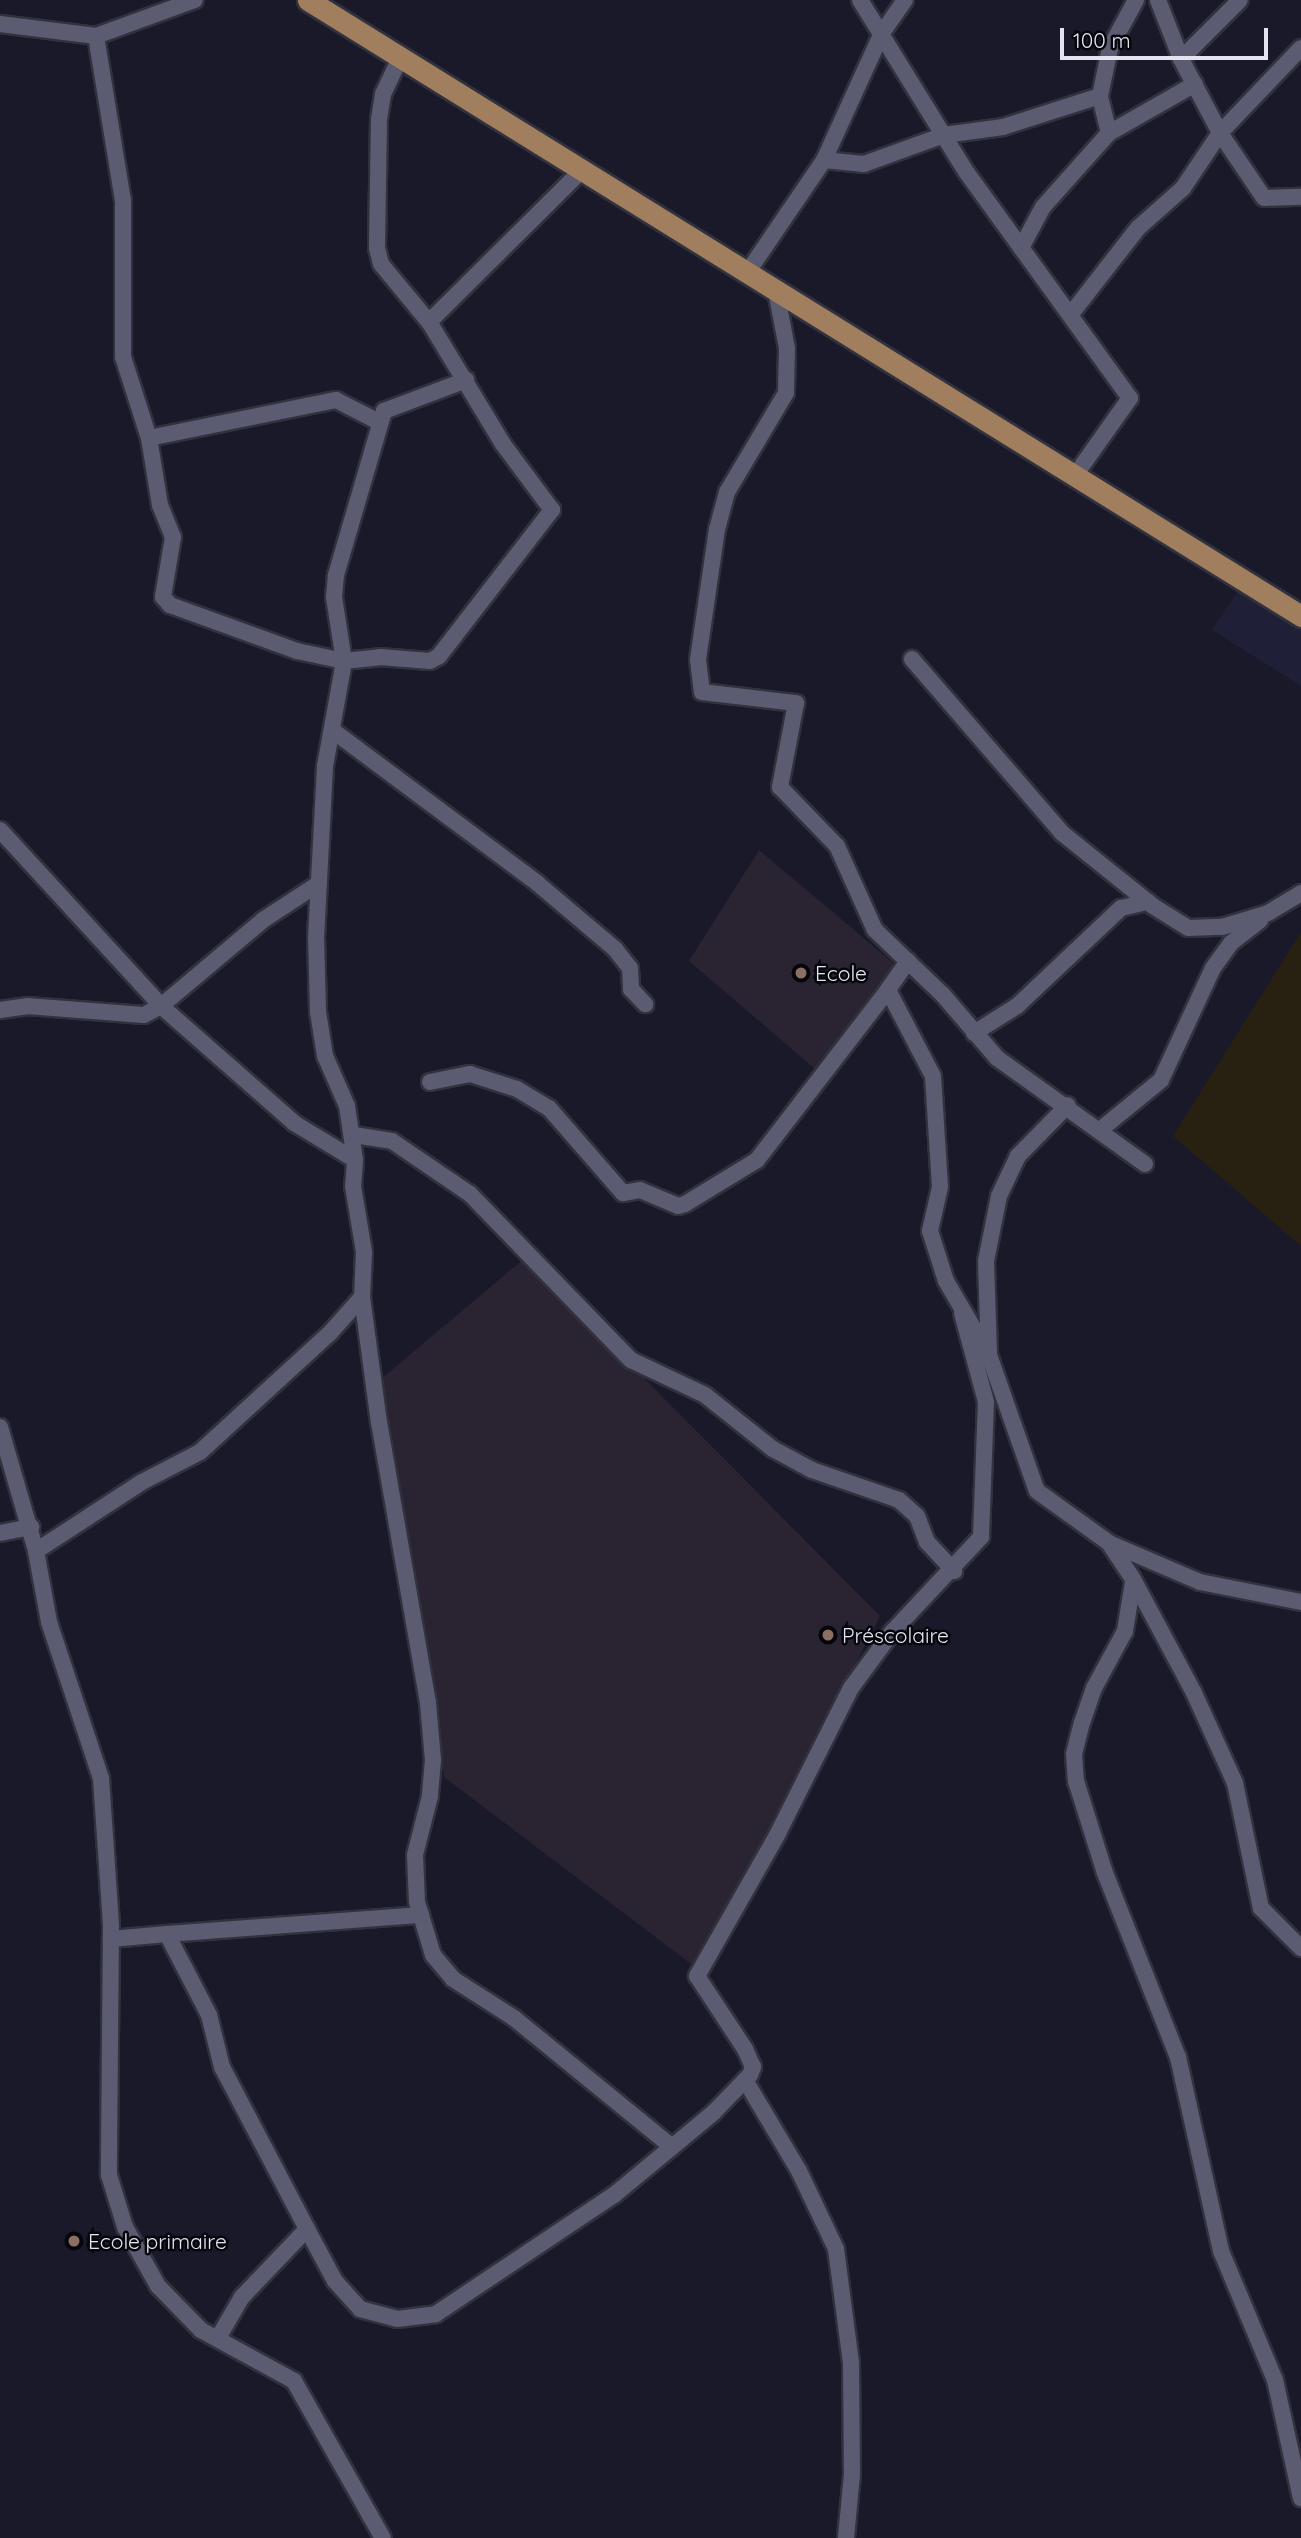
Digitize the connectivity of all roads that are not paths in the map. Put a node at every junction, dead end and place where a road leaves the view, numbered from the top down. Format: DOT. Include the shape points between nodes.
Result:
graph roads {
  1 [pos="195,0"];
  2 [pos="308,0"];
  3 [pos="860,0"];
  4 [pos="887,0"];
  5 [pos="905,0"];
  6 [pos="1158,0"];
  7 [pos="1240,0"];
  8 [pos="1130,2"];
  9 [pos="891,17"];
  10 [pos="0,24"];
  11 [pos="882,33"];
  12 [pos="96,36"];
  13 [pos="1301,48"];
  14 [pos="401,57"];
  15 [pos="1181,59"];
  16 [pos="1195,84"];
  17 [pos="1101,96"];
  18 [pos="1109,133"];
  19 [pos="1220,133"];
  20 [pos="944,135"];
  21 [pos="824,160"];
  22 [pos="581,171"];
  23 [pos="1301,197"];
  24 [pos="1021,248"];
  25 [pos="747,273"];
  26 [pos="776,291"];
  27 [pos="1071,314"];
  28 [pos="429,323"];
  29 [pos="466,380"];
  30 [pos="379,422"];
  31 [pos="149,438"];
  32 [pos="1076,474"];
  33 [pos="1301,616"];
  34 [pos="912,659"];
  35 [pos="344,661"];
  36 [pos="332,730"];
  37 [pos="0,830"];
  38 [pos="318,884"];
  39 [pos="1301,893"];
  40 [pos="1148,902"];
  41 [pos="1268,913"];
  42 [pos="908,961"];
  43 [pos="888,990"];
  44 [pos="645,1004"];
  45 [pos="161,1006"];
  46 [pos="0,1010"];
  47 [pos="974,1033"];
  48 [pos="430,1082"];
  49 [pos="1068,1105"];
  50 [pos="1100,1130"];
  51 [pos="354,1135"];
  52 [pos="355,1160"];
  53 [pos="1145,1164"];
  54 [pos="362,1297"];
  55 [pos="962,1314"];
  56 [pos="989,1355"];
  57 [pos="0,1427"];
  58 [pos="30,1527"];
  59 [pos="0,1533"];
  60 [pos="1108,1544"];
  61 [pos="37,1551"];
  62 [pos="954,1570"];
  63 [pos="1133,1580"];
  64 [pos="1301,1602"];
  65 [pos="421,1915"];
  66 [pos="167,1934"];
  67 [pos="111,1940"];
  68 [pos="1301,1948"];
  69 [pos="745,2080"];
  70 [pos="672,2147"];
  71 [pos="307,2229"];
  72 [pos="218,2338"];
  73 [pos="1301,2498"];
  74 [pos="383,2538"];
  75 [pos="846,2538"];
  1 -- 12 [label="street"];
  2 -- 14 [label="main road"];
  3 -- 11 [label="street"];
  4 -- 9 [label="street"];
  5 -- 9 [label="street"];
  6 -- 15 [label="street"];
  7 -- 15 [label="street"];
  8 -- 17 [label="street" via="1110,47"];
  9 -- 11 [label="street"];
  10 -- 12 [label="street"];
  11 -- 20 [label="street"];
  11 -- 21 [label="street"];
  12 -- 31 [label="street" via="122,200 123,357"];
  13 -- 19 [label="street"];
  14 -- 22 [label="main road"];
  14 -- 28 [label="street" via="383,94 379,119 377,248 381,264"];
  15 -- 16 [label="street"];
  16 -- 18 [label="street"];
  16 -- 19 [label="street"];
  17 -- 18 [label="street"];
  17 -- 20 [label="street" via="1003,127"];
  18 -- 24 [label="street" via="1043,207"];
  19 -- 23 [label="street" via="1264,198"];
  19 -- 27 [label="street" via="1199,169 1138,228"];
  20 -- 21 [label="street" via="864,164"];
  20 -- 24 [label="street"];
  21 -- 25 [label="street"];
  22 -- 25 [label="main road"];
  22 -- 28 [label="street"];
  24 -- 27 [label="street"];
  25 -- 26 [label="main road"];
  26 -- 32 [label="main road"];
  26 -- 42 [label="street" via="787,348 786,393 727,492 698,660 702,692 796,703 780,787 836,846 875,930"];
  27 -- 32 [label="street" via="1130,398"];
  28 -- 29 [label="street"];
  29 -- 30 [label="street" via="398,402 384,411"];
  29 -- 35 [label="street" via="503,444 552,510 439,656 430,661 380,657"];
  30 -- 31 [label="street" via="336,400"];
  30 -- 35 [label="street" via="365,487 336,575 334,597"];
  31 -- 35 [label="street" via="154,484 173,537 163,597 170,605 297,651"];
  32 -- 33 [label="main road"];
  34 -- 40 [label="street" via="1062,833"];
  35 -- 36 [label="street"];
  36 -- 38 [label="street"];
  36 -- 44 [label="street" via="537,883 615,949 630,968 631,989"];
  37 -- 45 [label="street"];
  38 -- 45 [label="street" via="263,920"];
  38 -- 51 [label="street" via="320,1037"];
  39 -- 41 [label="street"];
  40 -- 41 [label="street" via="1188,928 1222,927"];
  40 -- 47 [label="street" via="1121,908 1017,1006"];
  41 -- 50 [label="street" via="1231,943 1213,968 1161,1080"];
  42 -- 43 [label="street"];
  42 -- 47 [label="street"];
  43 -- 48 [label="street" via="757,1160 678,1206 640,1190 623,1194 549,1108 517,1089 470,1074"];
  43 -- 55 [label="street" via="933,1076 940,1188 930,1231"];
  45 -- 46 [label="street" via="144,1015 27,1006"];
  45 -- 52 [label="street" via="294,1123"];
  47 -- 49 [label="street" via="997,1058"];
  49 -- 50 [label="street"];
  49 -- 56 [label="street" via="1018,1156 999,1196 986,1261"];
  50 -- 53 [label="street"];
  51 -- 52 [label="street"];
  51 -- 62 [label="street" via="392,1141 470,1194 631,1360 705,1395 773,1449 812,1469 899,1500 917,1516 927,1542"];
  52 -- 54 [label="street" via="352,1186 364,1252"];
  54 -- 61 [label="street" via="330,1333 200,1452 142,1482"];
  54 -- 65 [label="street" via="428,1703 433,1760 430,1796 415,1855"];
  55 -- 56 [label="street"];
  55 -- 62 [label="street" via="986,1402 985,1480 981,1537"];
  56 -- 60 [label="street" via="1037,1492"];
  57 -- 58 [label="street"];
  58 -- 59 [label="street"];
  58 -- 61 [label="street"];
  60 -- 63 [label="street"];
  60 -- 64 [label="street" via="1200,1582"];
  61 -- 67 [label="street" via="49,1622 101,1778"];
  62 -- 69 [label="street" via="893,1631 851,1688 777,1835 697,1976 745,2049 753,2067"];
  63 -- 68 [label="street" via="1194,1693 1235,1783 1261,1908"];
  63 -- 73 [label="street" via="1125,1632 1094,1688 1082,1722 1074,1754 1076,1781 1105,1873 1178,2057 1222,2251 1275,2380"];
  65 -- 66 [label="street"];
  65 -- 70 [label="street" via="433,1955 453,1979 514,2018"];
  66 -- 67 [label="street"];
  66 -- 71 [label="street" via="209,2015 222,2067"];
  67 -- 72 [label="street" via="109,2175 125,2227 158,2286 201,2330"];
  69 -- 70 [label="street"];
  69 -- 75 [label="street" via="799,2171 836,2249 851,2363 852,2474"];
  70 -- 71 [label="street" via="614,2195 436,2314 397,2319 360,2309 335,2281"];
  71 -- 72 [label="street" via="242,2297"];
  72 -- 74 [label="street" via="294,2381"];
}
